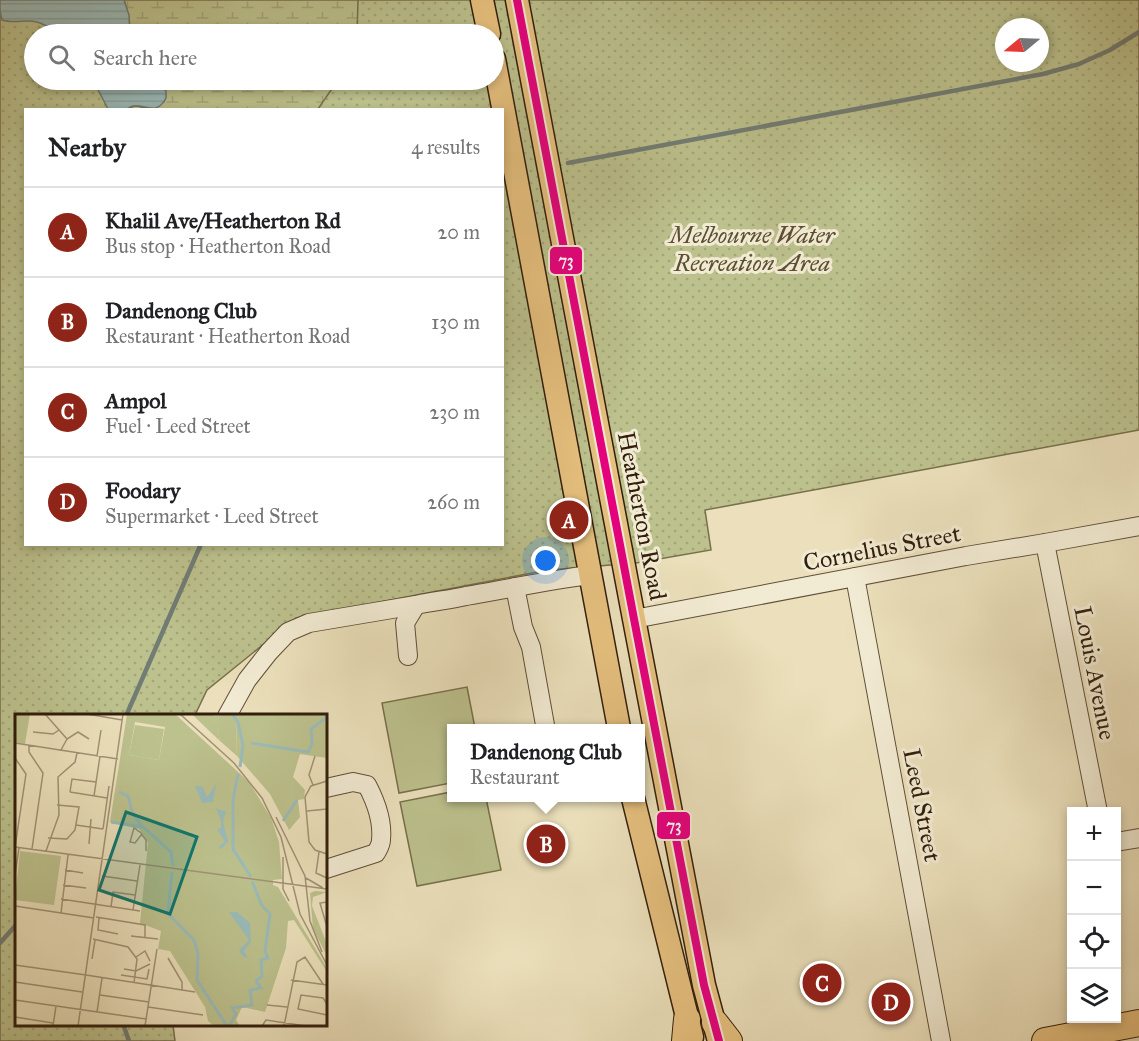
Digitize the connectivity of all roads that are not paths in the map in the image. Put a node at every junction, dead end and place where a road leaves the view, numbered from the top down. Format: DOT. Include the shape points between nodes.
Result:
graph roads {
  1 [pos="482,0"];
  2 [pos="517,0"];
  3 [pos="487,24"];
  4 [pos="500,90"];
  5 [pos="503,108"];
  6 [pos="504,113"];
  7 [pos="1139,525"];
  8 [pos="1045,543"];
  9 [pos="624,568"];
  10 [pos="590,575"];
  11 [pos="855,578"];
  12 [pos="515,587"];
  13 [pos="416,605"];
  14 [pos="633,619"];
  15 [pos="600,626"];
  16 [pos="408,656"];
  17 [pos="228,714"];
  18 [pos="545,724"];
  19 [pos="618,724"];
  20 [pos="327,788"];
  21 [pos="634,802"];
  22 [pos="1097,807"];
  23 [pos="1139,838"];
  24 [pos="1121,841"];
  25 [pos="327,869"];
  26 [pos="1139,1023"];
  27 [pos="688,1034"];
  28 [pos="721,1035"];
  29 [pos="942,1041"];
  30 [pos="1045,1041"];
  1 -- 3 [label="main road"];
  2 -- 9 [label="main road, Heatherton Road"];
  4 -- 5 [label="main road"];
  6 -- 10 [label="main road"];
  7 -- 8 [label="street, Cornelius Street"];
  8 -- 11 [label="street, Cornelius Street"];
  8 -- 22 [label="street, Louis Avenue"];
  9 -- 10 [label="main road"];
  9 -- 14 [label="main road, Heatherton Road"];
  10 -- 12 [label="street"];
  10 -- 15 [label="main road"];
  11 -- 14 [label="street, Cornelius Street"];
  11 -- 29 [label="street, Leed Street"];
  12 -- 13 [label="street"];
  12 -- 18 [label="street"];
  13 -- 16 [label="street" via="405,622"];
  13 -- 17 [label="street" via="309,623 288,632 247,680"];
  14 -- 15 [label="main road"];
  14 -- 28 [label="main road, Heatherton Road" via="704,985"];
  15 -- 19 [label="main road"];
  20 -- 25 [label="street" via="353,782 366,785 375,801 382,843 376,853"];
  21 -- 27 [label="main road"];
  23 -- 24 [label="street"];
  26 -- 30 [label="highway"];
}
